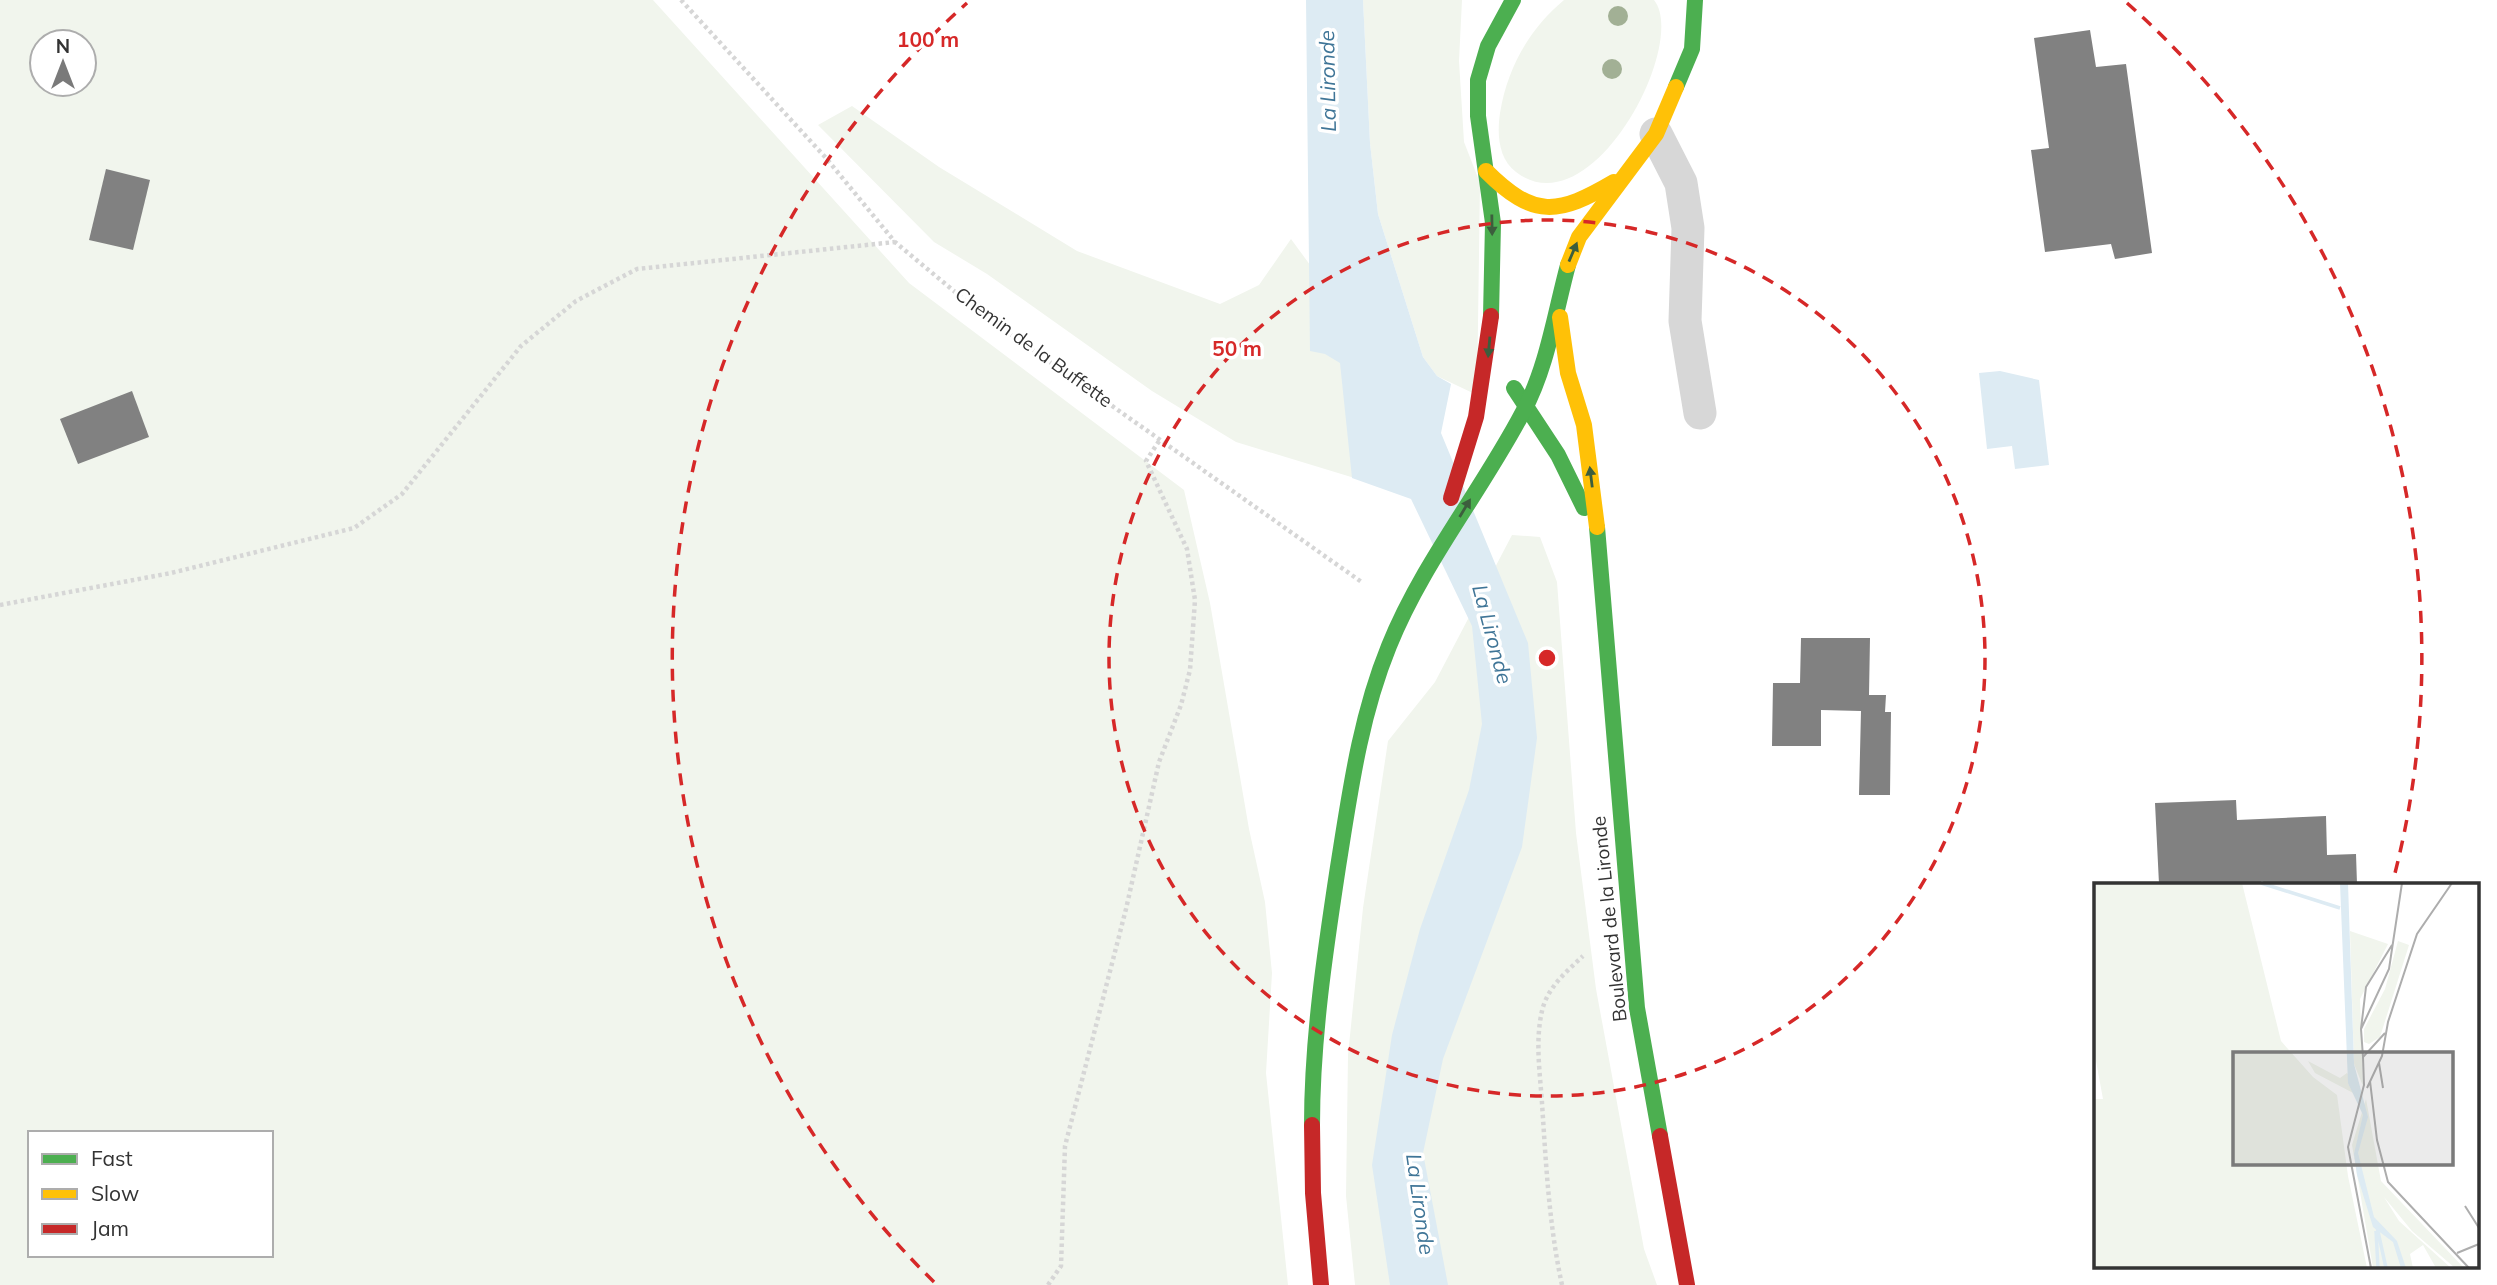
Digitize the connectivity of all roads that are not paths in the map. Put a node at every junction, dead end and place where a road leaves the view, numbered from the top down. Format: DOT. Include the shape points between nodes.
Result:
graph roads {
  1 [pos="1513,0"];
  2 [pos="1684,0"];
  3 [pos="1695,0"];
  4 [pos="1694,22"];
  5 [pos="1479,25"];
  6 [pos="1482,63"];
  7 [pos="1656,134"];
  8 [pos="1486,171"];
  9 [pos="1625,176"];
  10 [pos="1493,279"];
  11 [pos="1559,300"];
  12 [pos="1504,343"];
  13 [pos="1509,376"];
  14 [pos="1524,411"];
  15 [pos="1700,413"];
  16 [pos="1599,545"];
  17 [pos="1418,584"];
  18 [pos="1321,1285"];
  19 [pos="1688,1285"];
  1 -- 6 [label="street"];
  2 -- 4 [label="street"];
  3 -- 4 [label="street"];
  4 -- 7 [label="street" via="1692,49"];
  5 -- 6 [label="street"];
  6 -- 8 [label="street" via="1478,105"];
  7 -- 9 [label="street"];
  7 -- 15 [label="lane" via="1681,183 1686,217 1685,321"];
  8 -- 9 [label="street" via="1509,196 1549,210 1579,204"];
  8 -- 10 [label="street, one-way" via="1492,207"];
  11 -- 9 [label="street, one-way" via="1579,237"];
  10 -- 12 [label="street" via="1504,321"];
  10 -- 17 [label="street, one-way" via="1485,379 1474,434"];
  11 -- 14 [label="street"];
  16 -- 11 [label="street, Boulevard de la Lironde, one-way" via="1584,425 1564,354"];
  13 -- 14 [label="street, Boulevard de la Lironde"];
  14 -- 16 [label="street, Boulevard de la Lironde" via="1569,474"];
  17 -- 14 [label="street, one-way"];
  16 -- 19 [label="street, Boulevard de la Lironde" via="1637,1008"];
  17 -- 18 [label="street" via="1366,712 1320,997 1312,1080 1312,1167"];
}
